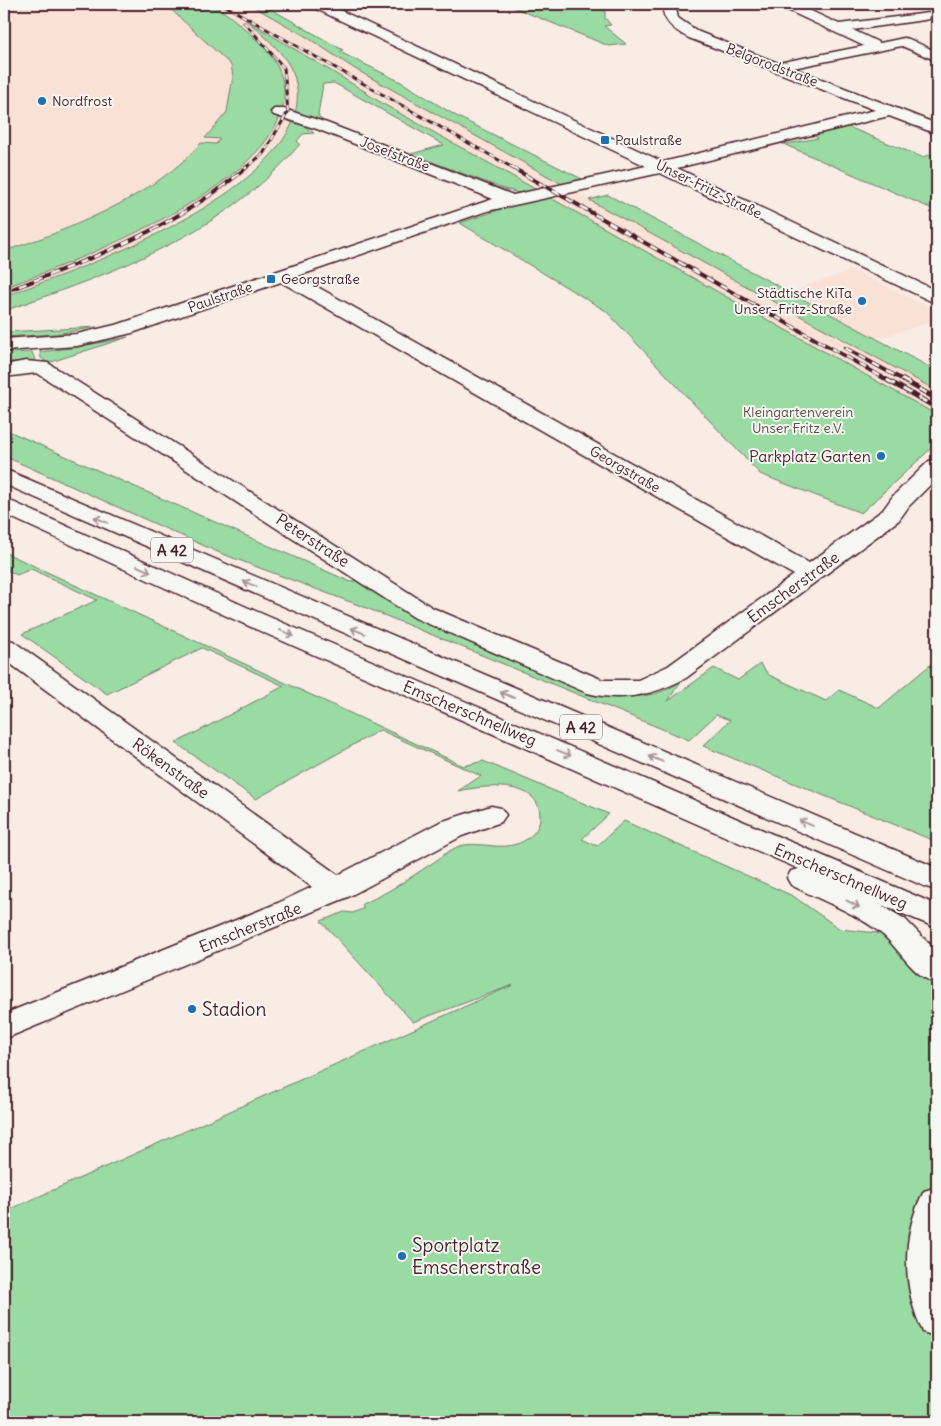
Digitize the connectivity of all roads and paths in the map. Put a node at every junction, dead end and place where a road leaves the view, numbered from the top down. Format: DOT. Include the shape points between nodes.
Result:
graph roads {
  1 [pos="318,4"];
  2 [pos="669,4"];
  3 [pos="786,4"];
  4 [pos="924,16"];
  5 [pos="838,28"];
  6 [pos="876,46"];
  7 [pos="937,57"];
  8 [pos="778,67"];
  9 [pos="891,111"];
  10 [pos="280,112"];
  11 [pos="937,118"];
  12 [pos="920,122"];
  13 [pos="937,129"];
  14 [pos="662,167"];
  15 [pos="510,200"];
  16 [pos="283,275"];
  17 [pos="937,298"];
  18 [pos="4,345"];
  19 [pos="4,370"];
  20 [pos="937,466"];
  21 [pos="4,476"];
  22 [pos="4,505"];
  23 [pos="810,574"];
  24 [pos="4,647"];
  25 [pos="636,690"];
  26 [pos="491,815"];
  27 [pos="707,815"];
  28 [pos="850,842"];
  29 [pos="937,860"];
  30 [pos="937,880"];
  31 [pos="337,890"];
  32 [pos="937,917"];
  33 [pos="937,972"];
  34 [pos="4,1027"];
  35 [pos="937,1202"];
  36 [pos="937,1320"];
  1 -- 14 [label="main road, Unser-Fritz-Straße"];
  2 -- 8 [label="main road, Belgorodstraße" via="672,20 685,30"];
  3 -- 5 [label="main road"];
  4 -- 5 [label="main road"];
  5 -- 6 [label="main road"];
  6 -- 7 [label="main road" via="904,42"];
  6 -- 8 [label="main road"];
  8 -- 9 [label="main road, Belgorodstraße"];
  9 -- 12 [label="main road, Belgorodstraße"];
  9 -- 14 [label="main road"];
  10 -- 15 [label="main road, Josefstraße"];
  11 -- 12 [label="main road"];
  12 -- 13 [label="main road, Belgorodstraße"];
  14 -- 15 [label="main road, Paulstraße"];
  14 -- 17 [label="main road, Unser-Fritz-Straße"];
  15 -- 16 [label="main road, Paulstraße"];
  16 -- 18 [label="main road, Paulstraße" via="111,333 56,342"];
  16 -- 23 [label="main road, Georgstraße"];
  19 -- 25 [label="main road, Peterstraße" via="41,367 424,613 597,687"];
  20 -- 23 [label="main road, Emscherstraße" via="890,515"];
  28 -- 21 [label="main road, Emscherschnellweg / A 42, one-way"];
  22 -- 27 [label="main road, Emscherschnellweg / A 42, one-way" via="242,614"];
  23 -- 25 [label="main road, Emscherstraße" via="677,672 652,686"];
  24 -- 31 [label="main road, Rökenstraße"];
  26 -- 31 [label="main road, Emscherstraße" via="451,829"];
  27 -- 32 [label="main road, Emscherschnellweg / A 42"];
  27 -- 33 [label="main road, one-way" via="755,854 894,927"];
  28 -- 29 [label="main road"];
  28 -- 30 [label="main road, Emscherschnellweg / A 42"];
  31 -- 34 [label="main road, Emscherstraße"];
  35 -- 36 [label="main road" via="925,1253 930,1297"];
}
